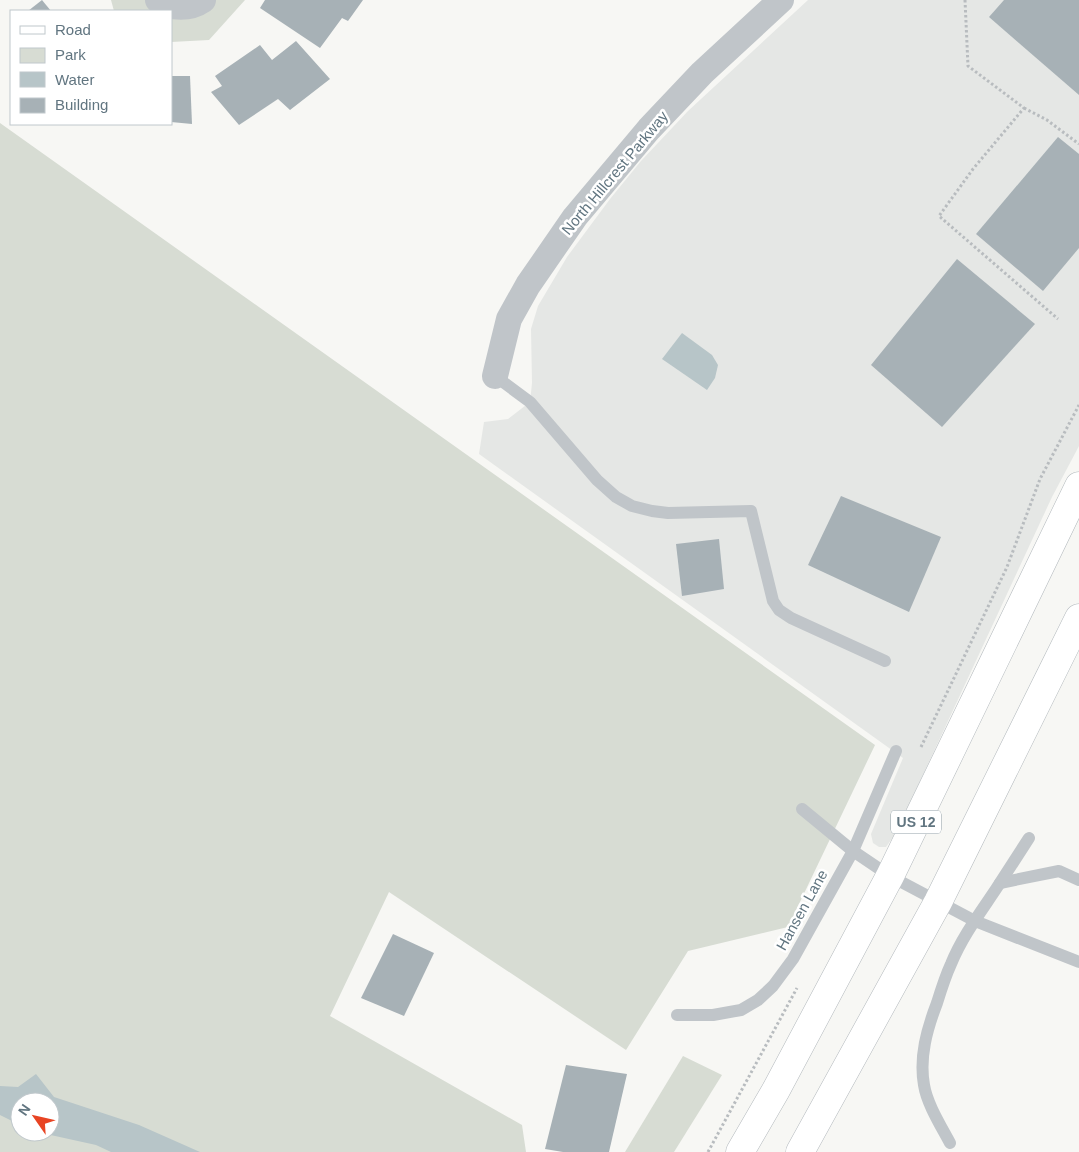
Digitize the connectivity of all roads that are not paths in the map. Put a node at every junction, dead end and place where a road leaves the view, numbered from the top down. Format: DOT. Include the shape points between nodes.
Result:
graph roads {
  1 [pos="158,0"];
  2 [pos="203,0"];
  3 [pos="769,4"];
  4 [pos="495,376"];
  5 [pos="1079,486"];
  6 [pos="1079,618"];
  7 [pos="885,662"];
  8 [pos="896,751"];
  9 [pos="802,810"];
  10 [pos="1028,838"];
  11 [pos="853,852"];
  12 [pos="890,876"];
  13 [pos="1079,880"];
  14 [pos="1000,883"];
  15 [pos="938,902"];
  16 [pos="975,921"];
  17 [pos="1079,962"];
  18 [pos="676,1014"];
  19 [pos="950,1143"];
  20 [pos="740,1152"];
  21 [pos="800,1152"];
  1 -- 2 [label="street" via="185,8"];
  3 -- 4 [label="street, North Hillcrest Parkway" via="649,128 575,218 528,285 509,319"];
  4 -- 7 [label="lane" via="530,402 597,480 632,506 668,513 751,511 773,601 779,610"];
  5 -- 12 [label="main road, US 12"];
  6 -- 15 [label="main road"];
  8 -- 11 [label="lane, Hansen Lane"];
  9 -- 11 [label="lane"];
  10 -- 14 [label="lane"];
  11 -- 12 [label="lane"];
  11 -- 18 [label="lane, Hansen Lane" via="793,959 758,1000 741,1010 713,1015"];
  12 -- 15 [label="lane"];
  12 -- 20 [label="main road, US 12"];
  13 -- 14 [label="lane" via="1059,871"];
  14 -- 16 [label="lane"];
  15 -- 16 [label="lane"];
  15 -- 21 [label="main road"];
  16 -- 17 [label="lane"];
  16 -- 19 [label="lane" via="951,964 922,1056 928,1100"];
}
